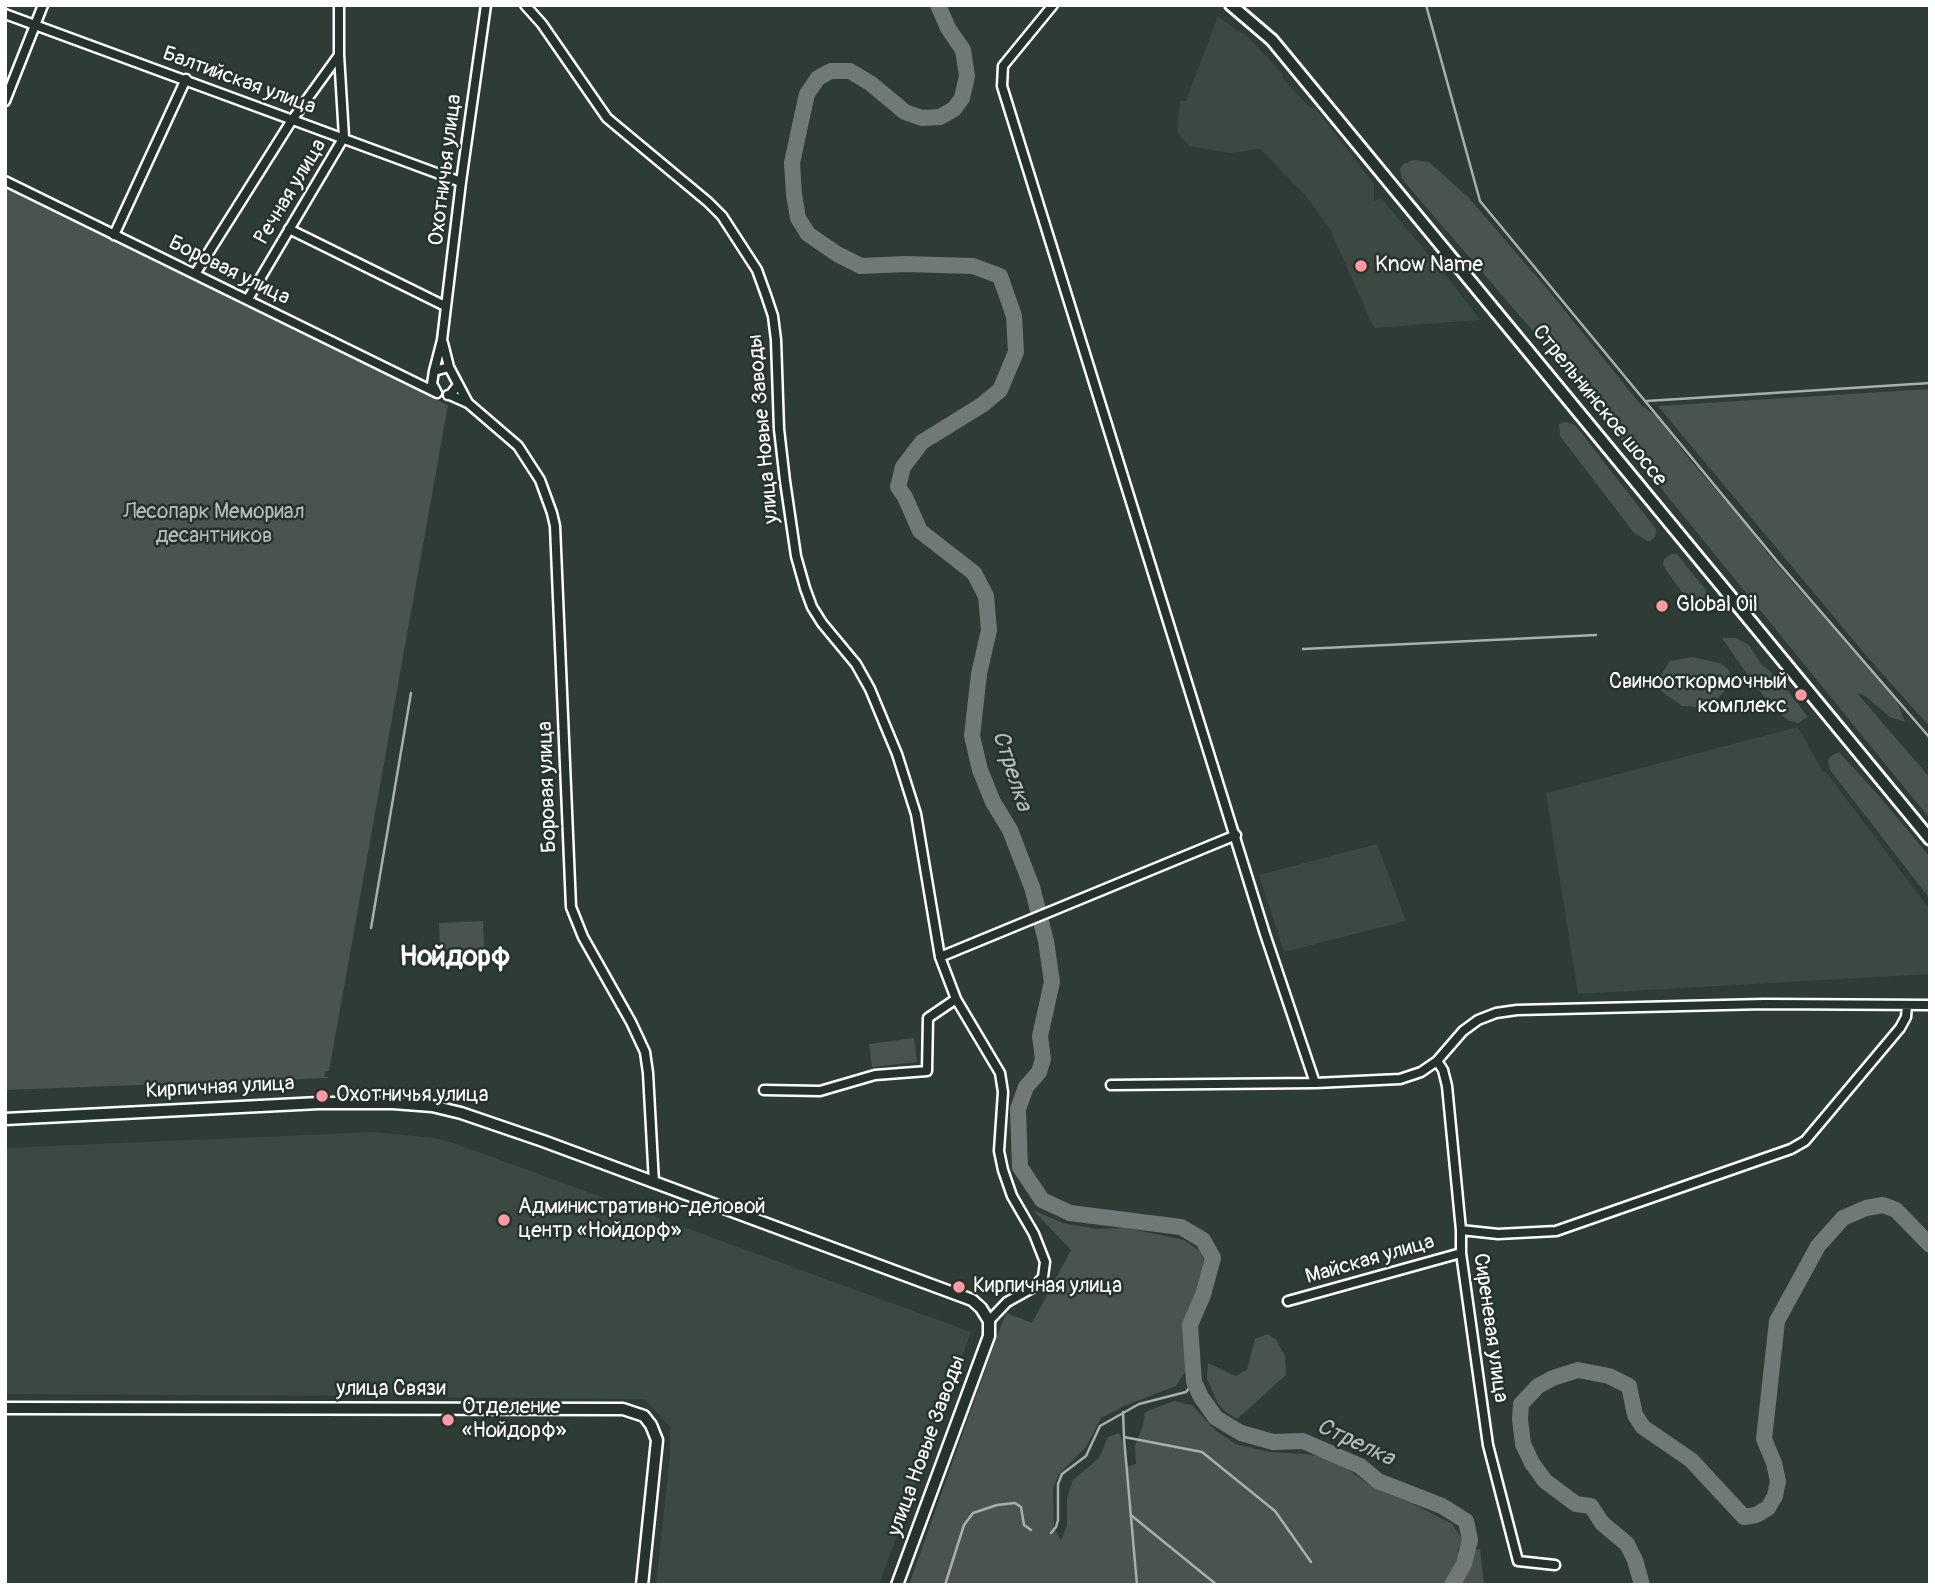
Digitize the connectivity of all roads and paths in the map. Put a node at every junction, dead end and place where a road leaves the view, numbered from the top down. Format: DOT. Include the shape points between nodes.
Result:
graph roads {
  1 [pos="43,5"];
  2 [pos="339,5"];
  3 [pos="486,5"];
  4 [pos="525,5"];
  5 [pos="1054,5"];
  6 [pos="1231,5"];
  7 [pos="5,14"];
  8 [pos="36,23"];
  9 [pos="339,55"];
  10 [pos="186,79"];
  11 [pos="5,101"];
  12 [pos="292,120"];
  13 [pos="344,137"];
  14 [pos="5,181"];
  15 [pos="461,182"];
  16 [pos="289,229"];
  17 [pos="114,235"];
  18 [pos="195,274"];
  19 [pos="248,299"];
  20 [pos="445,306"];
  21 [pos="442,340"];
  22 [pos="449,367"];
  23 [pos="433,374"];
  24 [pos="458,385"];
  25 [pos="424,386"];
  26 [pos="437,393"];
  27 [pos="450,395"];
  28 [pos="468,403"];
  29 [pos="1236,835"];
  30 [pos="1930,839"];
  31 [pos="940,957"];
  32 [pos="956,999"];
  33 [pos="1930,1004"];
  34 [pos="1907,1005"];
  35 [pos="1437,1061"];
  36 [pos="1315,1083"];
  37 [pos="1111,1085"];
  38 [pos="764,1090"];
  39 [pos="5,1119"];
  40 [pos="654,1183"];
  41 [pos="1461,1230"];
  42 [pos="1461,1253"];
  43 [pos="1288,1301"];
  44 [pos="987,1317"];
  45 [pos="5,1408"];
  46 [pos="1555,1566"];
  47 [pos="642,1585"];
  48 [pos="897,1585"];
  1 -- 8 [label="street"];
  2 -- 9 [label="street, Речная улица"];
  3 -- 15 [label="street, Охотничья улица"];
  4 -- 31 [label="street, улица Новые Заводы" via="607,118 708,202 757,270 773,316 779,429 796,556 812,607 861,672 897,754 916,814"];
  5 -- 29 [label="street" via="1003,65 1002,86"];
  6 -- 30 [label="main road, Стрельнинское шоссе" via="1272,40"];
  7 -- 8 [label="street, Балтийская улица"];
  8 -- 10 [label="street, Балтийская улица"];
  8 -- 11 [label="street"];
  9 -- 12 [label="street, Речная улица"];
  9 -- 13 [label="street, Речная улица"];
  10 -- 12 [label="street, Балтийская улица"];
  10 -- 17 [label="street"];
  12 -- 13 [label="street, Балтийская улица"];
  12 -- 18 [label="street, Речная улица"];
  13 -- 15 [label="street, Балтийская улица"];
  13 -- 16 [label="street, Речная улица"];
  14 -- 17 [label="street, Боровая улица"];
  15 -- 20 [label="street, Охотничья улица"];
  16 -- 19 [label="street, Речная улица"];
  16 -- 20 [label="street"];
  17 -- 18 [label="street, Боровая улица"];
  18 -- 19 [label="street, Боровая улица"];
  19 -- 25 [label="street, Боровая улица"];
  20 -- 21 [label="street, Охотничья улица"];
  21 -- 22 [label="street, Охотничья улица"];
  21 -- 23 [label="street, Охотничья улица"];
  22 -- 23 [label="street"];
  22 -- 24 [label="street"];
  23 -- 25 [label="street, Охотничья улица"];
  23 -- 26 [label="street"];
  24 -- 27 [label="street"];
  24 -- 28 [label="street, Боровая улица"];
  25 -- 26 [label="street, Боровая улица"];
  26 -- 27 [label="street"];
  27 -- 28 [label="street, Боровая улица"];
  28 -- 40 [label="street, Боровая улица" via="518,446 540,480 552,513 571,906 645,1052"];
  29 -- 31 [label="street"];
  29 -- 36 [label="street"];
  31 -- 32 [label="street, улица Новые Заводы"];
  32 -- 38 [label="street" via="928,1018 927,1071 875,1075 820,1091"];
  32 -- 44 [label="street, улица Новые Заводы" via="1000,1073 1003,1170 1045,1262 1043,1277 1034,1287"];
  33 -- 34 [label="street"];
  34 -- 35 [label="street" via="1764,1004 1496,1013 1463,1031"];
  34 -- 41 [label="street" via="1900,1028 1805,1141 1791,1149 1556,1231 1498,1234"];
  35 -- 36 [label="street" via="1400,1079"];
  35 -- 41 [label="street, Сиреневая улица" via="1447,1086"];
  36 -- 37 [label="street"];
  39 -- 40 [label="street, Кирпичная улица" via="318,1103 418,1104 474,1117"];
  40 -- 44 [label="street, Кирпичная улица" via="972,1300"];
  41 -- 42 [label="street, Сиреневая улица"];
  42 -- 43 [label="street, Майская улица"];
  42 -- 46 [label="street, Сиреневая улица" via="1488,1445 1518,1561"];
  44 -- 48 [label="street, улица Новые Заводы" via="989,1336"];
  45 -- 47 [label="street, улица Связи" via="623,1409 644,1416 657,1440"];
}
